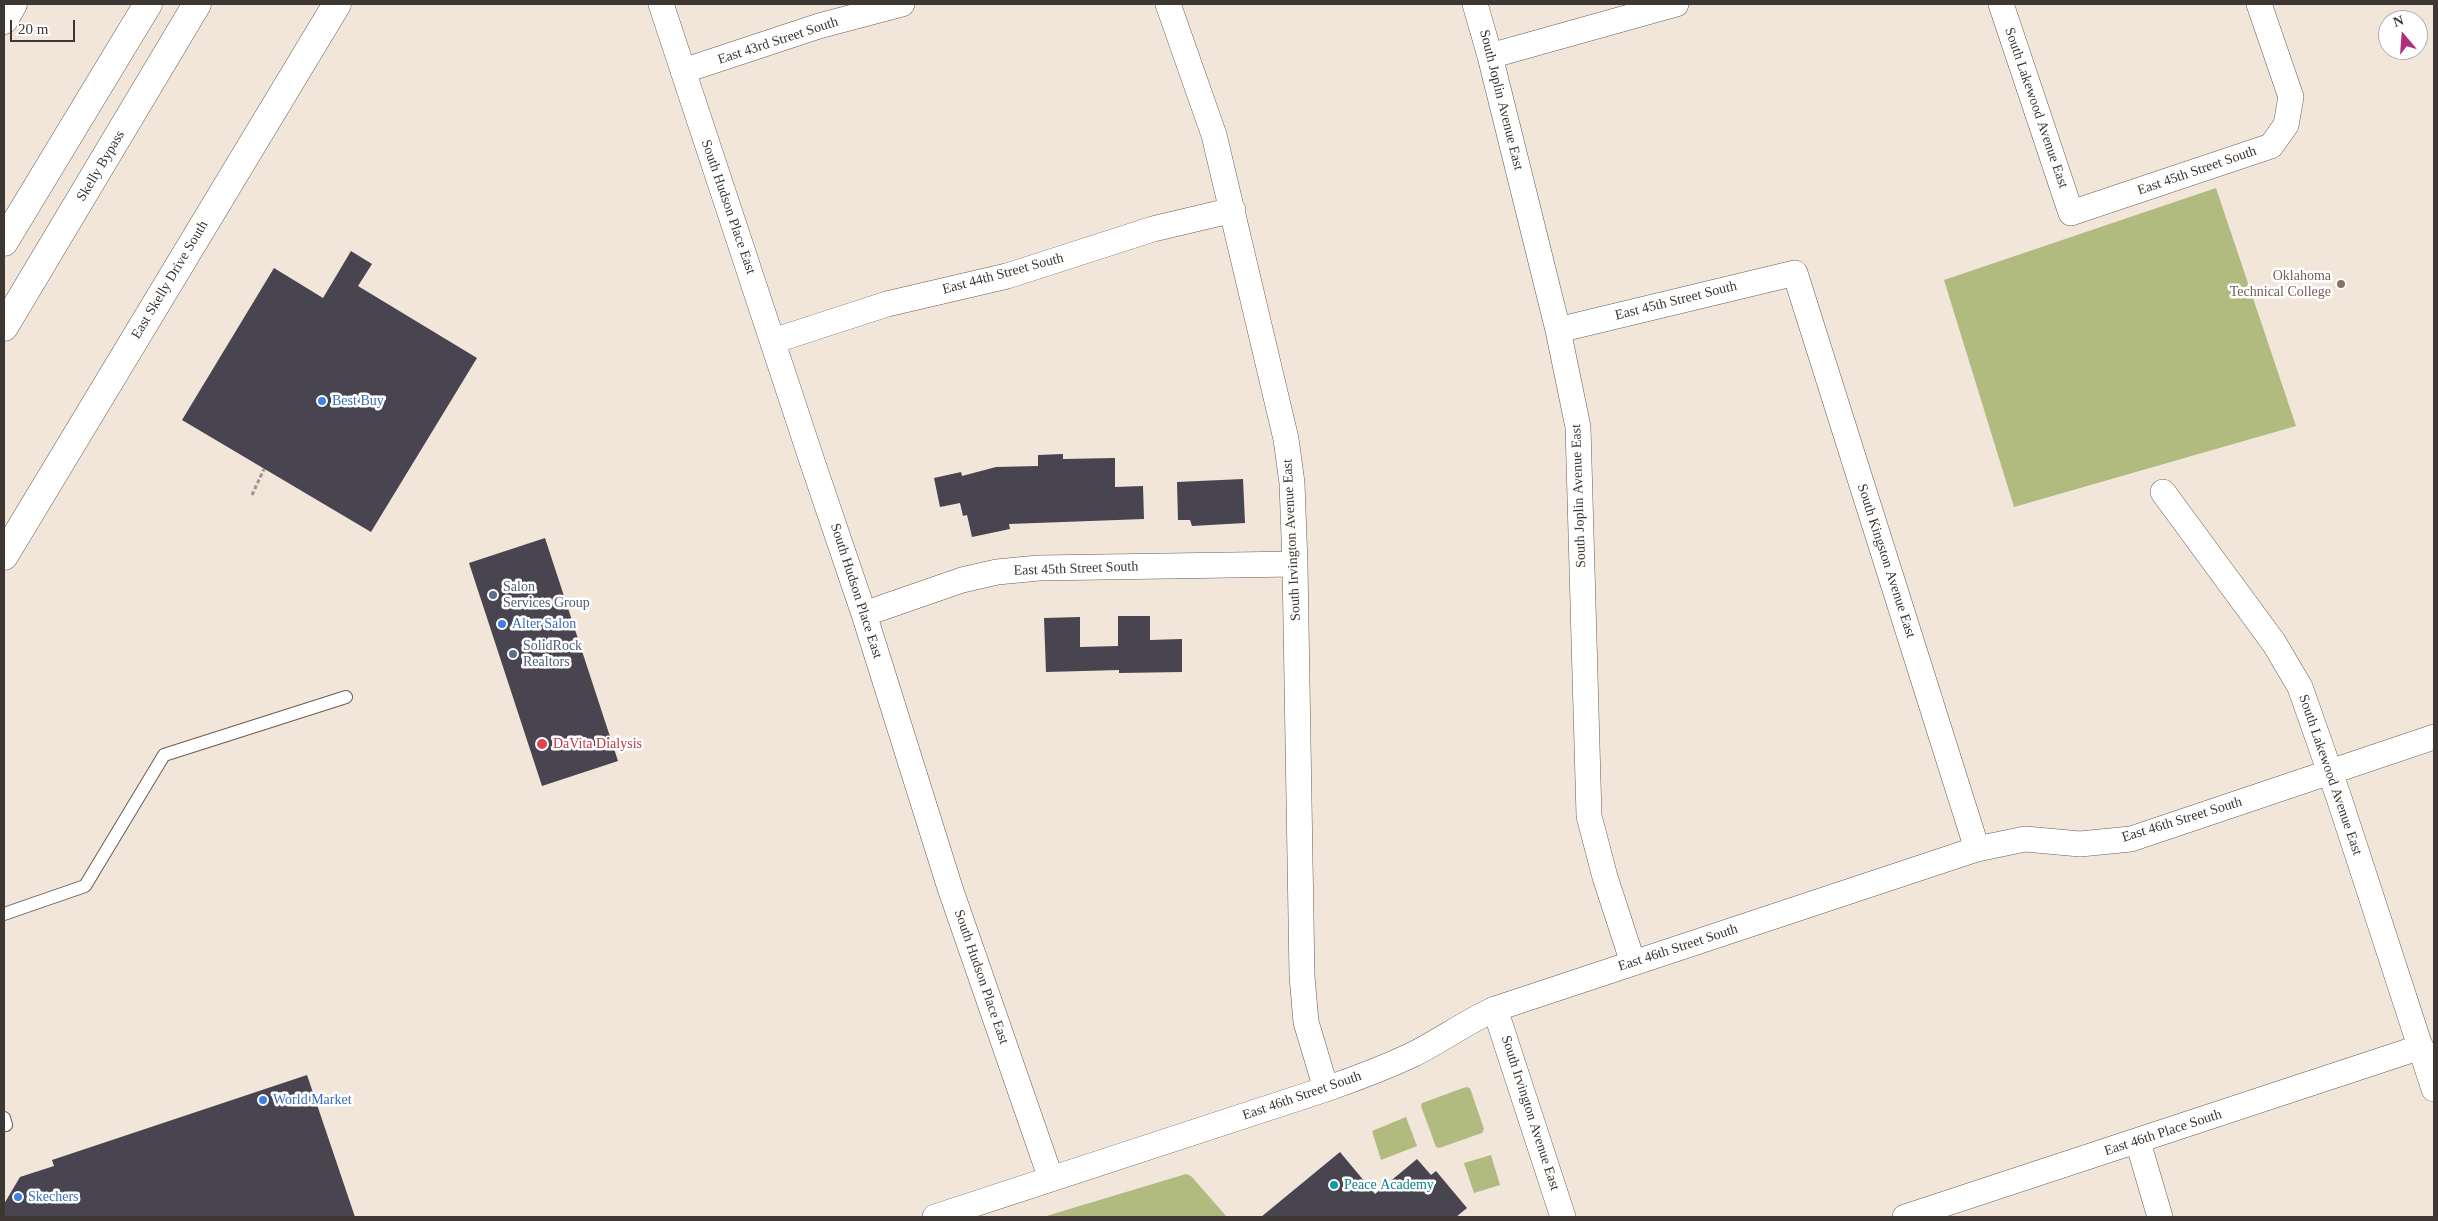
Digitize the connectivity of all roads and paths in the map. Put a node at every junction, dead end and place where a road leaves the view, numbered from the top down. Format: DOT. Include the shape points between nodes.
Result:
graph roads {
  1 [pos="13,4"];
  2 [pos="148,4"];
  3 [pos="197,4"];
  4 [pos="337,4"];
  5 [pos="662,4"];
  6 [pos="902,4"];
  7 [pos="1168,4"];
  8 [pos="1475,4"];
  9 [pos="1676,4"];
  10 [pos="2001,4"];
  11 [pos="2259,4"];
  12 [pos="4,20"];
  13 [pos="1490,56"];
  14 [pos="683,71"];
  15 [pos="1233,210"];
  16 [pos="2071,213"];
  17 [pos="4,242"];
  18 [pos="1794,273"];
  19 [pos="4,328"];
  20 [pos="1558,330"];
  21 [pos="773,342"];
  22 [pos="264,469"];
  23 [pos="2163,492"];
  24 [pos="252,495"];
  25 [pos="4,556"];
  26 [pos="1295,564"];
  27 [pos="864,614"];
  28 [pos="346,697"];
  29 [pos="2434,737"];
  30 [pos="2330,772"];
  31 [pos="1978,849"];
  32 [pos="4,914"];
  33 [pos="1633,963"];
  34 [pos="1495,1009"];
  35 [pos="2420,1047"];
  36 [pos="1326,1089"];
  37 [pos="2434,1089"];
  38 [pos="2138,1142"];
  39 [pos="1051,1179"];
  40 [pos="936,1217"];
  41 [pos="1564,1217"];
  42 [pos="1905,1217"];
  43 [pos="2160,1217"];
  1 -- 12 [label="main road"];
  2 -- 17 [label="main road"];
  3 -- 19 [label="main road, Skelly Bypass"];
  4 -- 25 [label="main road, East Skelly Drive South"];
  5 -- 14 [label="street, South Hudson Place East"];
  6 -- 14 [label="street, East 43rd Street South" via="819,26"];
  7 -- 15 [label="street, South Irvington Avenue East" via="1214,135"];
  8 -- 13 [label="street, South Joplin Avenue East"];
  9 -- 13 [label="street"];
  10 -- 16 [label="street, South Lakewood Avenue East"];
  11 -- 16 [label="street, East 45th Street South" via="2291,97 2286,125 2271,146"];
  13 -- 20 [label="street, South Joplin Avenue East"];
  14 -- 21 [label="street, South Hudson Place East"];
  15 -- 21 [label="street, East 44th Street South" via="1153,229 1007,276 887,304"];
  15 -- 26 [label="street, South Irvington Avenue East" via="1286,439 1292,483"];
  18 -- 20 [label="street, East 45th Street South"];
  18 -- 31 [label="street, South Kingston Avenue East"];
  20 -- 33 [label="street, South Joplin Avenue East" via="1578,426 1589,816"];
  21 -- 27 [label="street, South Hudson Place East"];
  22 -- 24 [label="path"];
  23 -- 30 [label="street, South Lakewood Avenue East" via="2291,669"];
  26 -- 27 [label="street, East 45th Street South" via="1039,568 997,572 962,580"];
  26 -- 36 [label="street, South Irvington Avenue East" via="1302,976 1306,1022"];
  27 -- 39 [label="street, South Hudson Place East" via="950,888"];
  28 -- 32 [label="lane" via="164,755 85,886"];
  29 -- 30 [label="street, East 46th Street South"];
  30 -- 31 [label="street, East 46th Street South" via="2132,839 2080,844 2025,839"];
  30 -- 35 [label="street, South Lakewood Avenue East"];
  31 -- 33 [label="street, East 46th Street South"];
  33 -- 34 [label="street, East 46th Street South"];
  34 -- 36 [label="street, East 46th Street South" via="1413,1054"];
  34 -- 41 [label="street, South Irvington Avenue East"];
  35 -- 37 [label="street, South Lakewood Avenue East"];
  35 -- 38 [label="street, East 46th Place South"];
  36 -- 39 [label="street, East 46th Street South"];
  38 -- 42 [label="street, East 46th Place South"];
  38 -- 43 [label="street"];
  39 -- 40 [label="street, East 46th Street South"];
}
